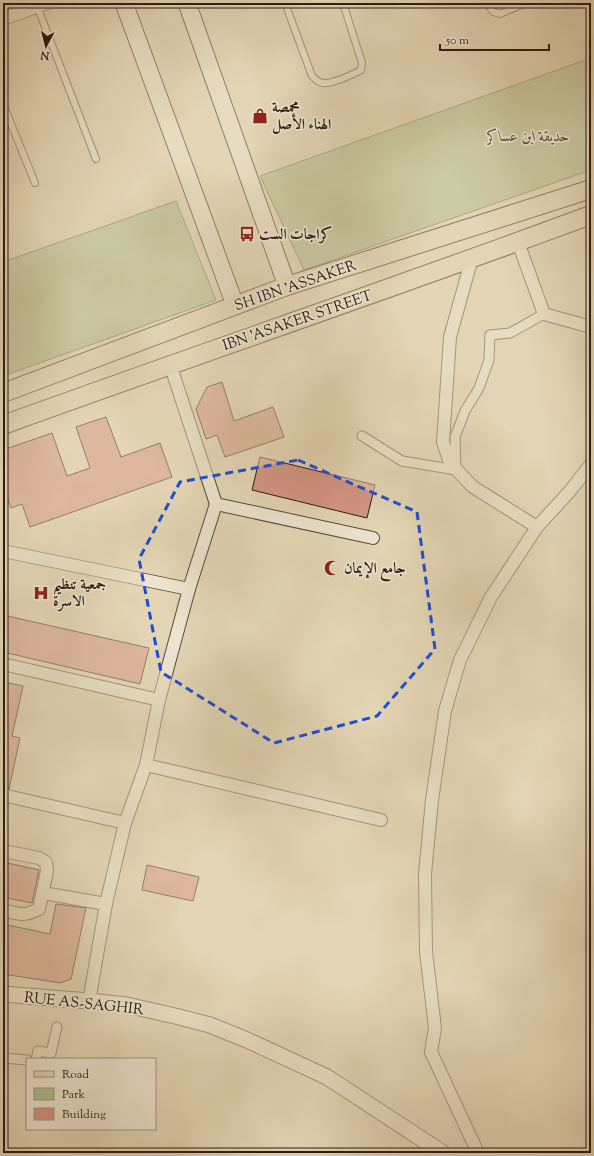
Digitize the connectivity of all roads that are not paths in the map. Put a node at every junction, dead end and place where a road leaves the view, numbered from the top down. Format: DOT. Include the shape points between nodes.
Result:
graph roads {
  1 [pos="124,3"];
  2 [pos="187,3"];
  3 [pos="285,3"];
  4 [pos="343,3"];
  5 [pos="487,3"];
  6 [pos="526,3"];
  7 [pos="42,5"];
  8 [pos="3,19"];
  9 [pos="3,104"];
  10 [pos="96,159"];
  11 [pos="35,183"];
  12 [pos="591,189"];
  13 [pos="591,215"];
  14 [pos="518,242"];
  15 [pos="472,258"];
  16 [pos="287,286"];
  17 [pos="235,305"];
  18 [pos="544,314"];
  19 [pos="591,327"];
  20 [pos="170,364"];
  21 [pos="3,394"];
  22 [pos="3,425"];
  23 [pos="362,436"];
  24 [pos="591,464"];
  25 [pos="456,470"];
  26 [pos="216,504"];
  27 [pos="537,527"];
  28 [pos="373,538"];
  29 [pos="3,551"];
  30 [pos="189,589"];
  31 [pos="3,664"];
  32 [pos="159,700"];
  33 [pos="146,765"];
  34 [pos="3,794"];
  35 [pos="381,820"];
  36 [pos="125,823"];
  37 [pos="3,851"];
  38 [pos="42,893"];
  39 [pos="106,904"];
  40 [pos="3,910"];
  41 [pos="3,994"];
  42 [pos="89,1001"];
  43 [pos="58,1027"];
  44 [pos="36,1058"];
  45 [pos="3,1060"];
  46 [pos="26,1060"];
  47 [pos="443,1153"];
  48 [pos="478,1153"];
  1 -- 17 [label="main road"];
  2 -- 16 [label="main road"];
  3 -- 4 [label="lane" via="312,76 325,84 361,70 362,63"];
  5 -- 6 [label="lane" via="493,12 500,14"];
  7 -- 8 [label="street"];
  7 -- 10 [label="lane"];
  9 -- 11 [label="lane"];
  12 -- 16 [label="main road, SH IBN 'ASSAKER"];
  13 -- 14 [label="main road, IBN 'ASAKER STREET"];
  14 -- 15 [label="main road, IBN 'ASAKER STREET"];
  14 -- 18 [label="street"];
  15 -- 20 [label="main road, IBN 'ASAKER STREET"];
  15 -- 25 [label="street" via="450,337 443,442 450,463"];
  16 -- 17 [label="main road, SH IBN 'ASSAKER"];
  17 -- 21 [label="main road, SH IBN 'ASSAKER"];
  18 -- 19 [label="street"];
  18 -- 25 [label="street" via="510,333 490,335 489,360 479,388 465,411 455,437"];
  20 -- 22 [label="main road, IBN 'ASAKER STREET"];
  20 -- 26 [label="street"];
  23 -- 25 [label="street" via="402,461"];
  24 -- 27 [label="street"];
  25 -- 27 [label="street" via="473,487"];
  26 -- 28 [label="street"];
  26 -- 30 [label="street"];
  27 -- 48 [label="street" via="490,597 460,660 445,711 430,815 425,874 426,952 435,1028 431,1052"];
  29 -- 30 [label="street"];
  30 -- 32 [label="street"];
  31 -- 32 [label="street"];
  32 -- 33 [label="street"];
  33 -- 35 [label="street"];
  33 -- 36 [label="street"];
  34 -- 36 [label="street"];
  36 -- 39 [label="street"];
  37 -- 38 [label="street" via="39,858 46,862 47,871"];
  38 -- 39 [label="street"];
  38 -- 40 [label="street" via="39,909 28,915"];
  39 -- 42 [label="street"];
  41 -- 42 [label="street, RUE AS-SAGHIR"];
  42 -- 47 [label="street, RUE AS-SAGHIR" via="127,1005 179,1017 210,1025 248,1040 327,1077"];
  43 -- 44 [label="street" via="50,1053 38,1052"];
  45 -- 46 [label="street"];
}
